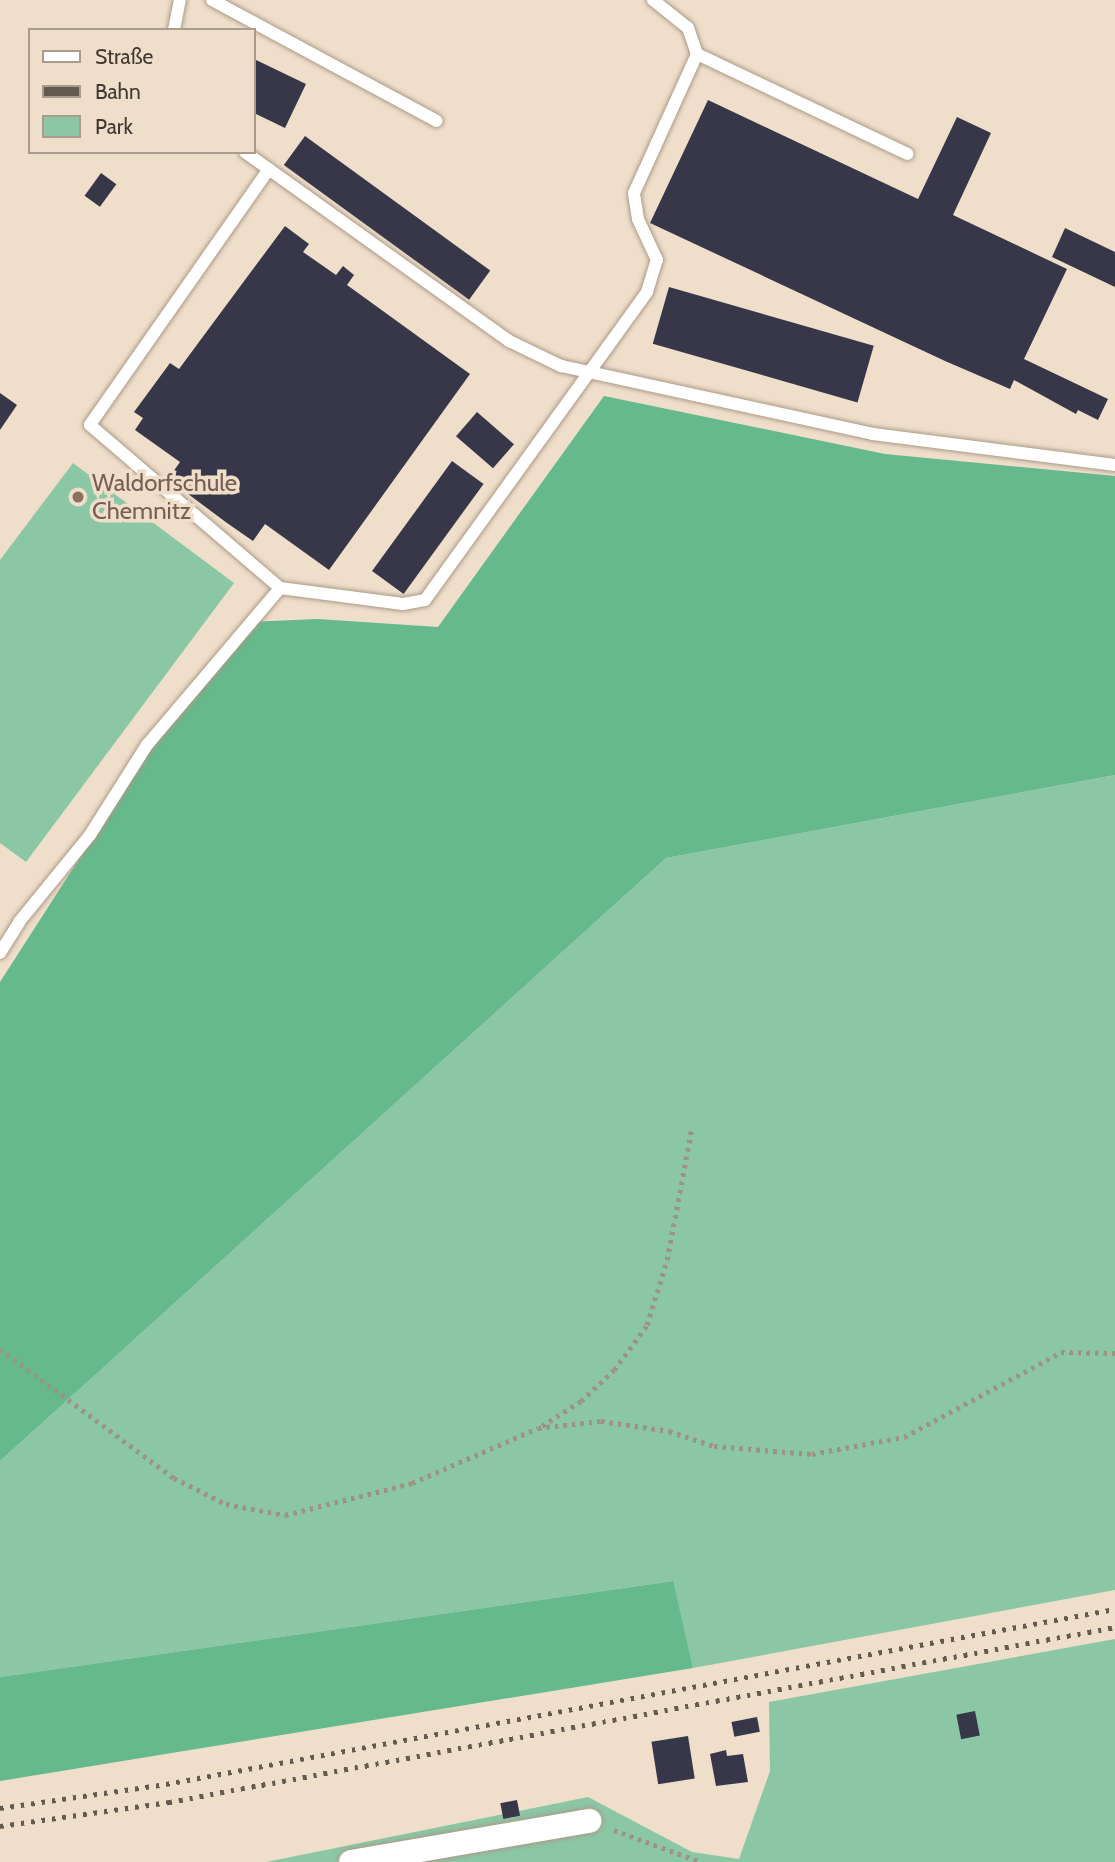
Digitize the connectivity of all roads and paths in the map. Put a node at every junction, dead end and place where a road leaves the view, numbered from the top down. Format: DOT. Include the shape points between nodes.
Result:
graph roads {
  1 [pos="180,0"];
  2 [pos="212,0"];
  3 [pos="653,0"];
  4 [pos="173,28"];
  5 [pos="697,54"];
  6 [pos="436,121"];
  7 [pos="248,154"];
  8 [pos="908,154"];
  9 [pos="269,169"];
  10 [pos="592,373"];
  11 [pos="1115,465"];
  12 [pos="280,588"];
  13 [pos="0,953"];
  14 [pos="692,1126"];
  15 [pos="0,1349"];
  16 [pos="1115,1353"];
  17 [pos="538,1428"];
  18 [pos="589,1821"];
  19 [pos="351,1862"];
  20 [pos="702,1862"];
  1 -- 4 [label="lane"];
  2 -- 6 [label="lane"];
  3 -- 5 [label="lane" via="688,28"];
  5 -- 8 [label="lane"];
  5 -- 10 [label="lane" via="634,193 638,219 657,260 647,292"];
  7 -- 9 [label="lane"];
  9 -- 10 [label="lane" via="509,341 561,366"];
  9 -- 12 [label="lane" via="90,425"];
  10 -- 11 [label="lane" via="873,434"];
  10 -- 12 [label="lane" via="425,600 403,604"];
  12 -- 13 [label="lane" via="147,745 90,835 19,922"];
  14 -- 17 [label="path" via="667,1260 647,1325 606,1378 581,1401"];
  15 -- 17 [label="path" via="174,1478 226,1504 285,1515 412,1483"];
  16 -- 17 [label="path" via="1061,1352 904,1437 812,1454 714,1446 669,1431 601,1421"];
  18 -- 19 [label="street"];
  18 -- 20 [label="path"];
}
